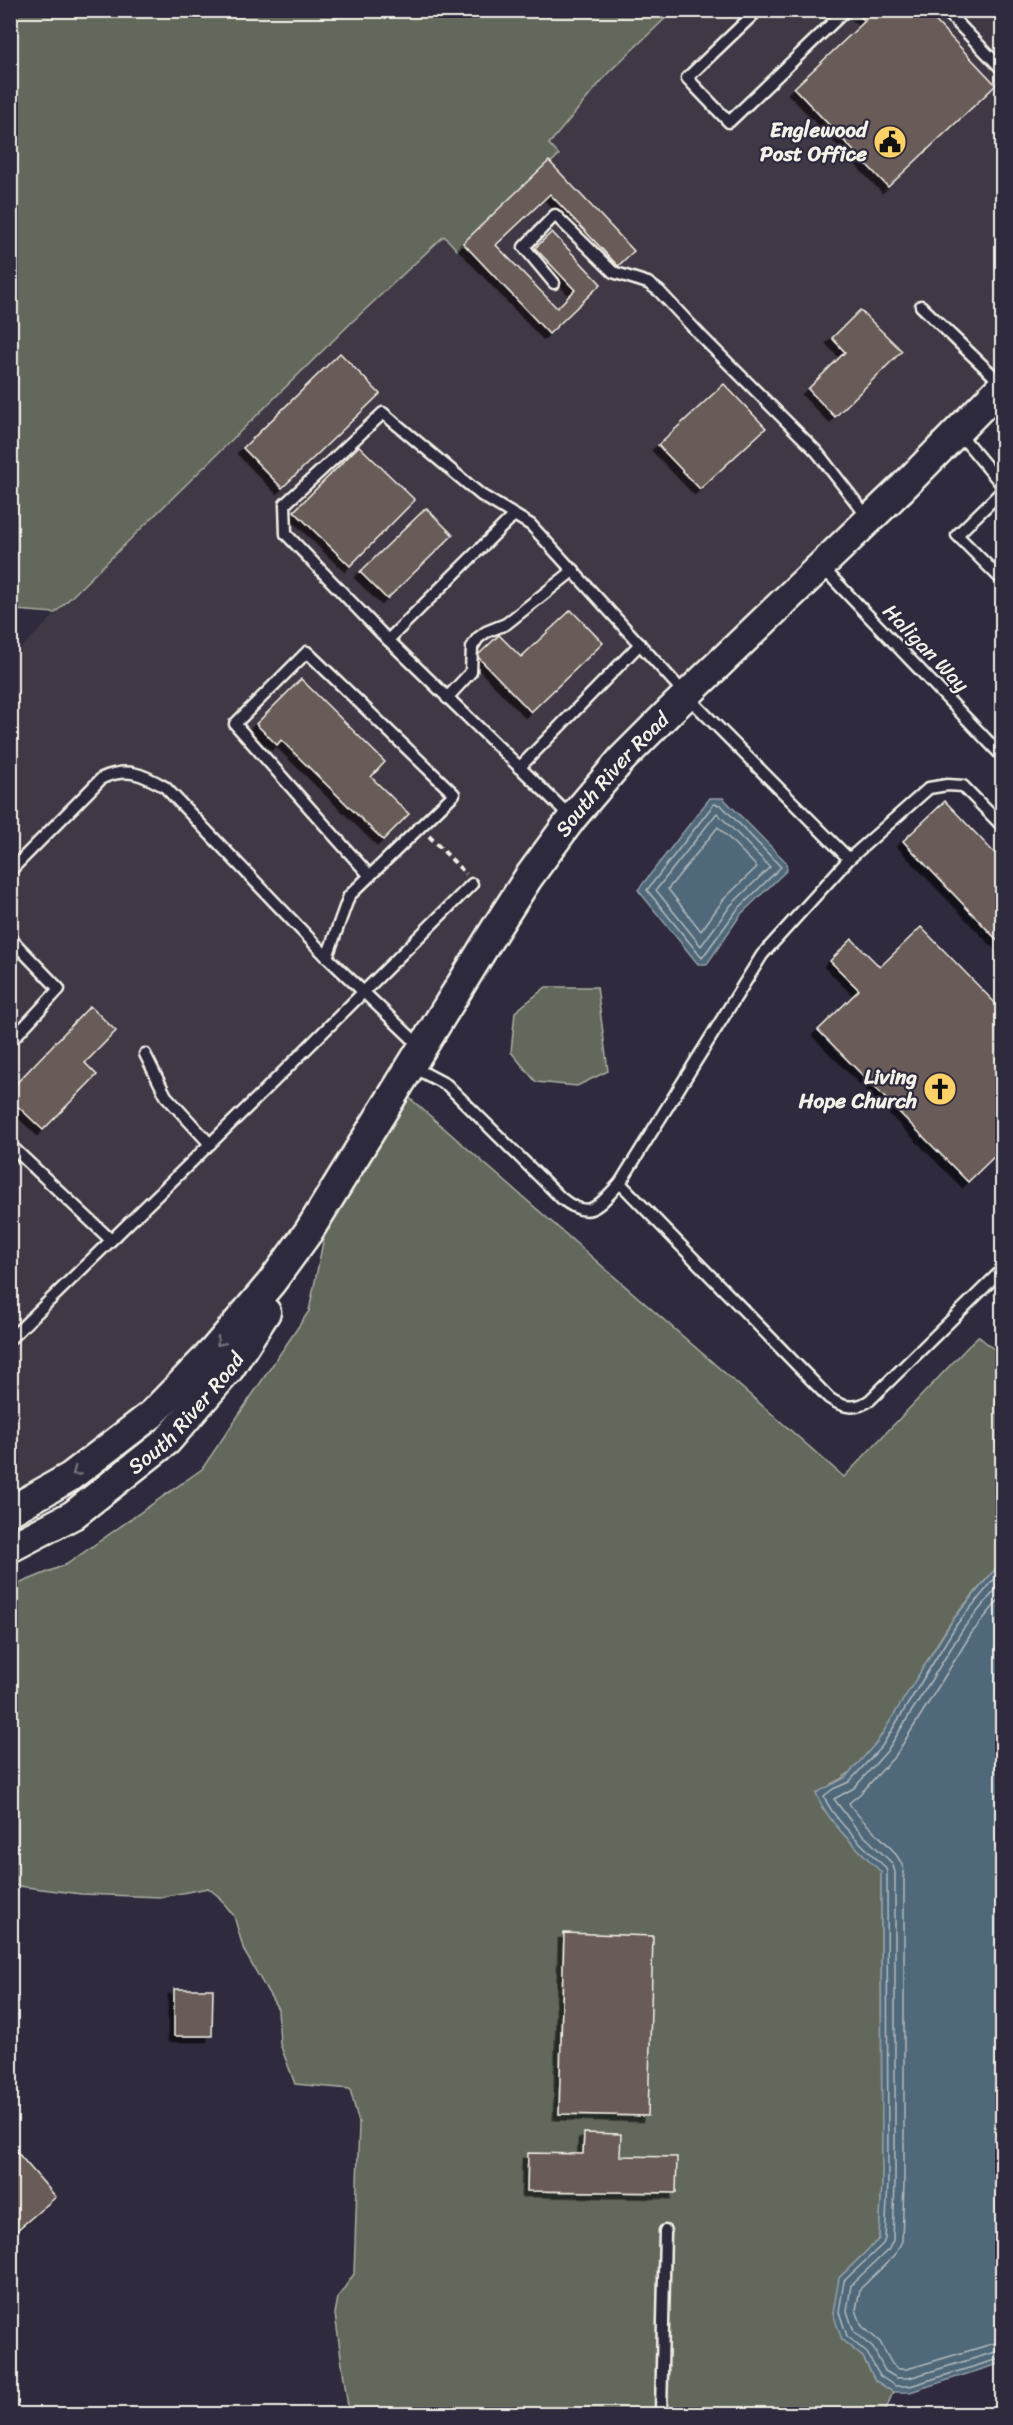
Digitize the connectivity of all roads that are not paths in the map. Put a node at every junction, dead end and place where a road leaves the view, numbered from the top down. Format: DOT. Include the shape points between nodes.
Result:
graph roads {
  1 [pos="758,10"];
  2 [pos="845,10"];
  3 [pos="945,10"];
  4 [pos="1002,69"];
  5 [pos="555,283"];
  6 [pos="921,306"];
  7 [pos="1002,386"];
  8 [pos="958,431"];
  9 [pos="1002,485"];
  10 [pos="1002,491"];
  11 [pos="514,515"];
  12 [pos="870,519"];
  13 [pos="821,566"];
  14 [pos="574,570"];
  15 [pos="1002,580"];
  16 [pos="388,640"];
  17 [pos="640,644"];
  18 [pos="686,695"];
  19 [pos="447,698"];
  20 [pos="1002,756"];
  21 [pos="519,768"];
  22 [pos="572,818"];
  23 [pos="1002,826"];
  24 [pos="849,859"];
  25 [pos="10,871"];
  26 [pos="370,876"];
  27 [pos="469,879"];
  28 [pos="10,938"];
  29 [pos="327,957"];
  30 [pos="363,992"];
  31 [pos="10,1041"];
  32 [pos="145,1054"];
  33 [pos="416,1057"];
  34 [pos="210,1144"];
  35 [pos="10,1145"];
  36 [pos="620,1183"];
  37 [pos="309,1231"];
  38 [pos="111,1240"];
  39 [pos="1002,1270"];
  40 [pos="10,1339"];
  41 [pos="10,1511"];
  42 [pos="10,1548"];
  43 [pos="665,2231"];
  44 [pos="661,2415"];
  1 -- 2 [label="lane" via="687,78 729,122"];
  3 -- 4 [label="lane"];
  5 -- 12 [label="lane" via="524,247 555,215 613,272 648,283 659,291 817,452"];
  6 -- 7 [label="lane"];
  7 -- 8 [label="main road, South River Road"];
  8 -- 9 [label="lane"];
  8 -- 12 [label="main road, South River Road"];
  10 -- 15 [label="lane" via="957,535"];
  11 -- 14 [label="lane" via="531,525"];
  11 -- 16 [label="lane"];
  11 -- 16 [label="lane" via="481,495 383,414 285,504 286,534"];
  12 -- 13 [label="main road, South River Road"];
  13 -- 18 [label="main road, South River Road"];
  13 -- 20 [label="lane, Haligan Way"];
  14 -- 17 [label="lane"];
  14 -- 19 [label="lane" via="506,624 478,638 472,647 471,672"];
  16 -- 19 [label="lane"];
  17 -- 18 [label="lane"];
  17 -- 21 [label="lane"];
  18 -- 22 [label="main road, South River Road" via="622,759"];
  18 -- 24 [label="lane"];
  19 -- 21 [label="lane"];
  21 -- 22 [label="lane"];
  22 -- 33 [label="main road, South River Road" via="522,887"];
  23 -- 24 [label="lane" via="963,786 947,784 929,788"];
  24 -- 36 [label="lane" via="762,955"];
  25 -- 29 [label="lane" via="102,778 117,772 142,774 165,787"];
  26 -- 26 [label="lane" via="454,794 307,652 235,724"];
  26 -- 29 [label="lane" via="349,896"];
  27 -- 30 [label="lane"];
  28 -- 31 [label="lane" via="59,989"];
  29 -- 30 [label="lane"];
  30 -- 33 [label="lane"];
  30 -- 34 [label="lane"];
  32 -- 34 [label="lane" via="165,1096"];
  33 -- 36 [label="lane" via="579,1211 600,1204"];
  33 -- 37 [label="main road, South River Road"];
  34 -- 38 [label="lane"];
  35 -- 38 [label="lane"];
  36 -- 39 [label="lane" via="829,1398 841,1405 853,1407 870,1400"];
  37 -- 41 [label="main road, South River Road, one-way" via="272,1283 151,1415 70,1477"];
  37 -- 42 [label="main road, South River Road" via="275,1298 230,1368 167,1441 73,1515"];
  38 -- 40 [label="lane"];
  43 -- 44 [label="lane"];
}
